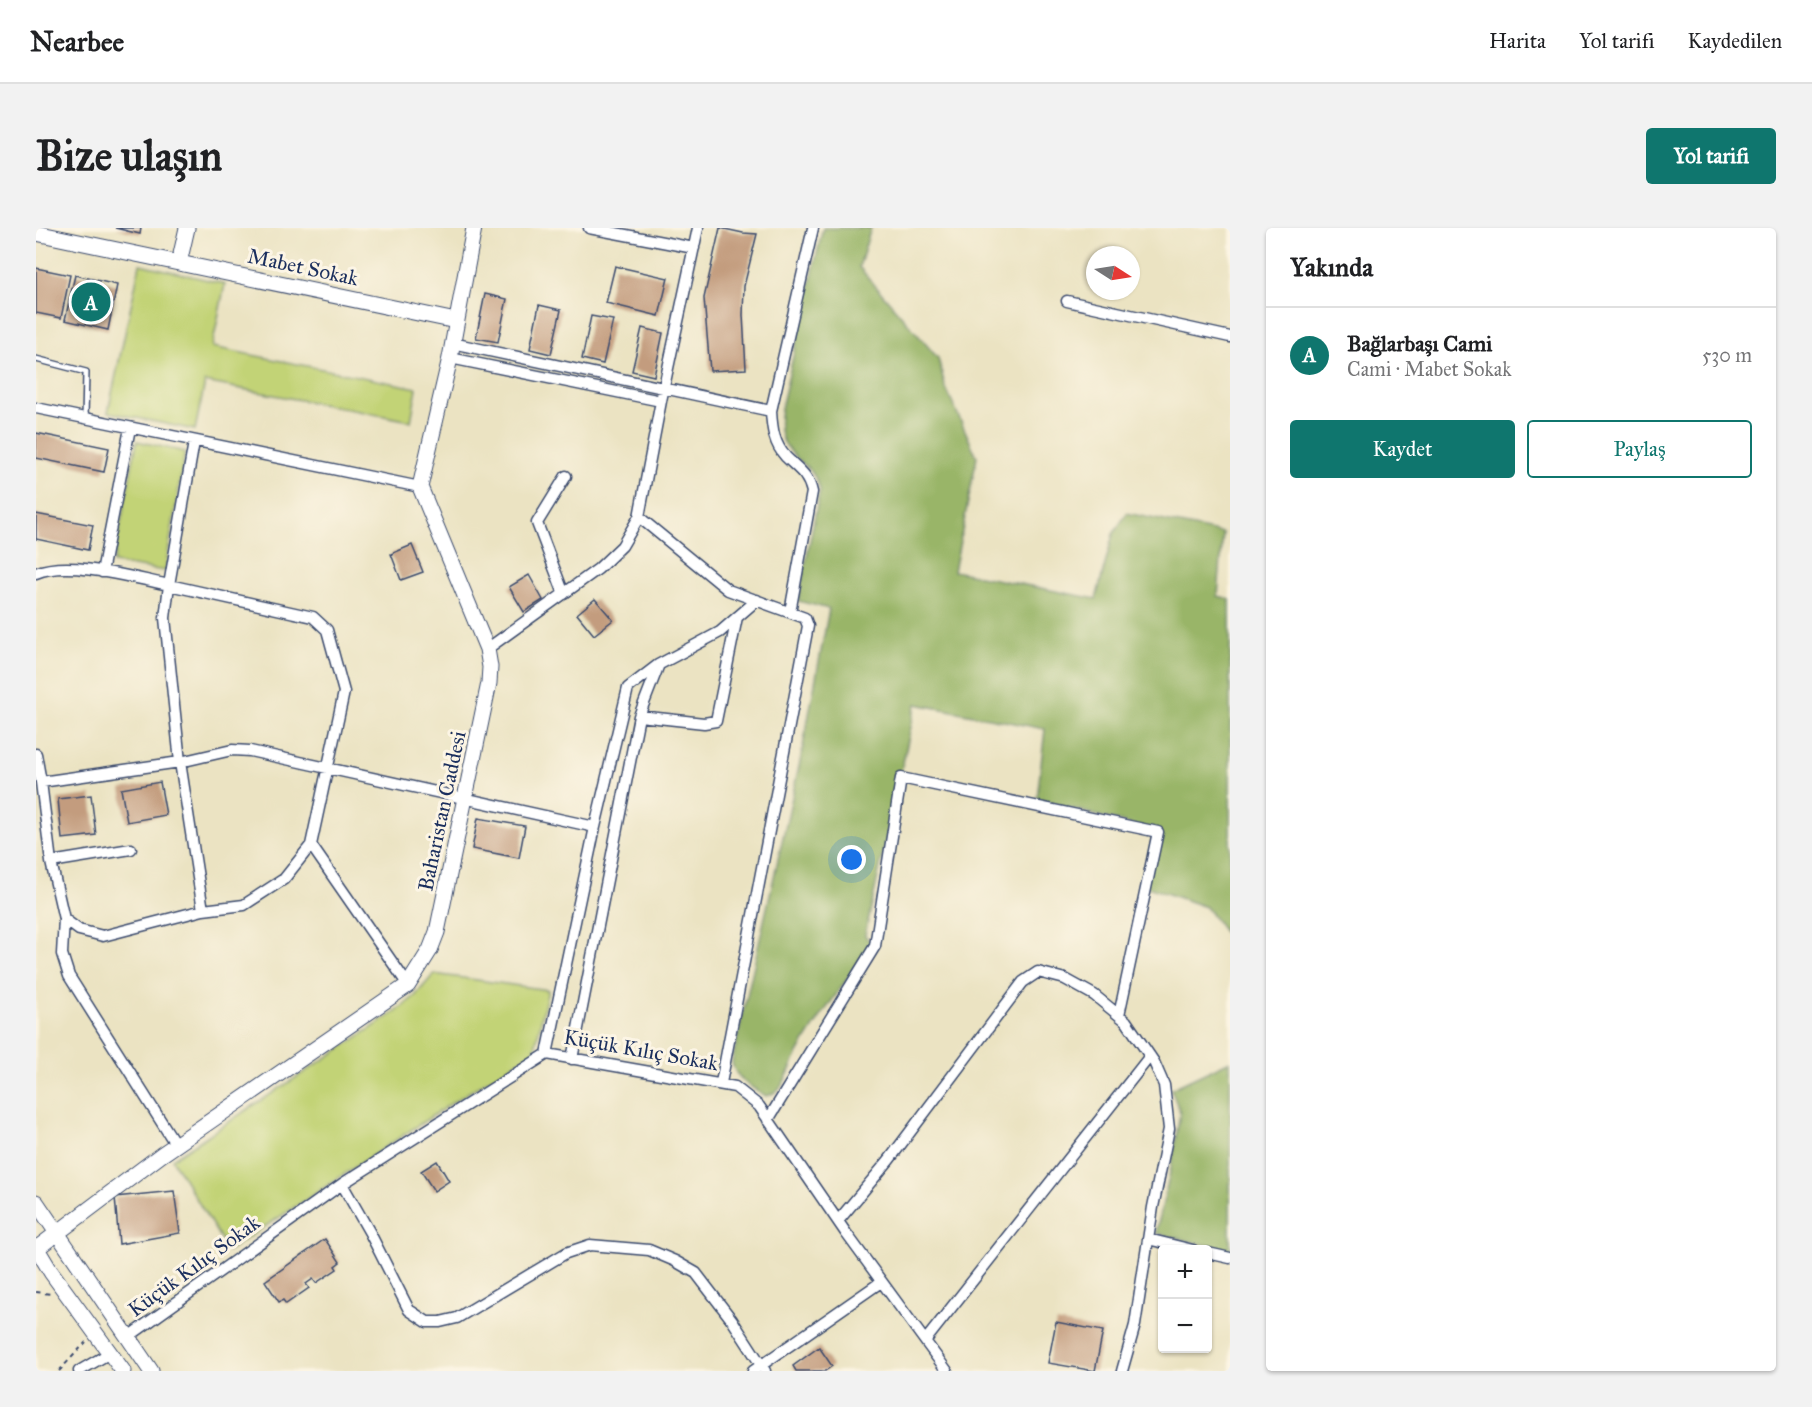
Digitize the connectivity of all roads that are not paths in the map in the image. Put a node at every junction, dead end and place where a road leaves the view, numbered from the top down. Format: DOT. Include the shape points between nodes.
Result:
graph roads {
  1 [pos="187,228"];
  2 [pos="474,228"];
  3 [pos="589,228"];
  4 [pos="698,228"];
  5 [pos="813,228"];
  6 [pos="36,233"];
  7 [pos="694,248"];
  8 [pos="180,263"];
  9 [pos="1067,301"];
  10 [pos="456,321"];
  11 [pos="1230,337"];
  12 [pos="451,350"];
  13 [pos="36,359"];
  14 [pos="664,389"];
  15 [pos="661,401"];
  16 [pos="36,408"];
  17 [pos="771,411"];
  18 [pos="85,419"];
  19 [pos="130,428"];
  20 [pos="194,442"];
  21 [pos="566,476"];
  22 [pos="420,487"];
  23 [pos="639,517"];
  24 [pos="102,572"];
  25 [pos="36,573"];
  26 [pos="169,585"];
  27 [pos="564,594"];
  28 [pos="757,600"];
  29 [pos="790,612"];
  30 [pos="737,617"];
  31 [pos="487,648"];
  32 [pos="658,665"];
  33 [pos="639,716"];
  34 [pos="36,754"];
  35 [pos="180,762"];
  36 [pos="327,767"];
  37 [pos="41,782"];
  38 [pos="464,797"];
  39 [pos="595,827"];
  40 [pos="311,845"];
  41 [pos="130,849"];
  42 [pos="51,862"];
  43 [pos="203,910"];
  44 [pos="64,919"];
  45 [pos="408,985"];
  46 [pos="1119,1015"];
  47 [pos="547,1054"];
  48 [pos="1150,1056"];
  49 [pos="572,1059"];
  50 [pos="721,1083"];
  51 [pos="768,1120"];
  52 [pos="176,1145"];
  53 [pos="342,1184"];
  54 [pos="36,1202"];
  55 [pos="838,1221"];
  56 [pos="57,1231"];
  57 [pos="1148,1239"];
  58 [pos="1173,1245"];
  59 [pos="36,1248"];
  60 [pos="1212,1254"];
  61 [pos="1230,1258"];
  62 [pos="881,1282"];
  63 [pos="129,1337"];
  64 [pos="925,1341"];
  65 [pos="110,1353"];
  66 [pos="760,1369"];
  67 [pos="79,1371"];
  68 [pos="123,1371"];
  69 [pos="151,1371"];
  70 [pos="947,1371"];
  71 [pos="1122,1371"];
  1 -- 8 [label="street"];
  2 -- 10 [label="street"];
  3 -- 7 [label="street"];
  4 -- 7 [label="street"];
  5 -- 17 [label="street"];
  6 -- 8 [label="street, Mabet Sokak"];
  7 -- 14 [label="street"];
  8 -- 10 [label="street, Mabet Sokak"];
  9 -- 11 [label="street"];
  10 -- 12 [label="street"];
  12 -- 14 [label="street"];
  12 -- 15 [label="street"];
  12 -- 22 [label="street"];
  13 -- 18 [label="lane" via="86,372"];
  14 -- 15 [label="street"];
  14 -- 17 [label="street"];
  15 -- 23 [label="street"];
  16 -- 18 [label="street"];
  17 -- 29 [label="street" via="775,440 784,455 805,474 812,492"];
  18 -- 19 [label="street"];
  19 -- 20 [label="street"];
  19 -- 24 [label="street"];
  20 -- 22 [label="street"];
  20 -- 26 [label="street"];
  21 -- 27 [label="street" via="537,523"];
  22 -- 31 [label="street, Baharistan Caddesi"];
  23 -- 27 [label="street" via="622,546"];
  23 -- 28 [label="street" via="728,591"];
  24 -- 25 [label="street" via="83,568"];
  24 -- 26 [label="street"];
  26 -- 35 [label="street" via="165,618"];
  26 -- 36 [label="street" via="313,617 327,630 344,692"];
  27 -- 31 [label="street"];
  28 -- 29 [label="street"];
  28 -- 30 [label="street"];
  29 -- 50 [label="street" via="805,618 808,626"];
  30 -- 32 [label="street" via="720,632"];
  30 -- 33 [label="street" via="716,722"];
  31 -- 38 [label="street, Baharistan Caddesi" via="487,697"];
  32 -- 33 [label="street"];
  32 -- 39 [label="street" via="628,688"];
  33 -- 49 [label="street"];
  34 -- 37 [label="street"];
  35 -- 36 [label="street" via="232,750"];
  35 -- 37 [label="street"];
  35 -- 43 [label="street"];
  36 -- 38 [label="street"];
  36 -- 40 [label="street"];
  37 -- 42 [label="street"];
  38 -- 39 [label="street"];
  38 -- 45 [label="street, Baharistan Caddesi" via="437,932"];
  39 -- 47 [label="street"];
  40 -- 43 [label="street" via="284,879 244,905"];
  40 -- 45 [label="street"];
  41 -- 42 [label="street"];
  42 -- 44 [label="street"];
  43 -- 44 [label="street" via="104,936 79,930"];
  44 -- 52 [label="street" via="62,954 69,976"];
  45 -- 52 [label="street, Baharistan Caddesi"];
  46 -- 48 [label="street"];
  46 -- 51 [label="street" via="1158,832 902,778 875,946"];
  46 -- 55 [label="street" via="1065,979 1038,972 1023,982"];
  47 -- 49 [label="street, Küçük Kılıç Sokak"];
  47 -- 53 [label="street, Küçük Kılıç Sokak"];
  48 -- 57 [label="street" via="1164,1085 1169,1129"];
  48 -- 64 [label="street"];
  49 -- 50 [label="street, Küçük Kılıç Sokak"];
  50 -- 51 [label="street, Küçük Kılıç Sokak" via="735,1087 759,1106"];
  51 -- 55 [label="street, Küçük Kılıç Sokak"];
  52 -- 56 [label="street, Baharistan Caddesi"];
  53 -- 63 [label="street, Küçük Kılıç Sokak"];
  53 -- 66 [label="street" via="409,1310 427,1322 457,1318 566,1252 590,1245 649,1250 696,1273 732,1320"];
  54 -- 56 [label="street"];
  55 -- 62 [label="street, Küçük Kılıç Sokak"];
  56 -- 59 [label="street, Baharistan Caddesi"];
  56 -- 63 [label="street"];
  57 -- 58 [label="street"];
  57 -- 71 [label="street" via="1135,1325"];
  59 -- 65 [label="street"];
  60 -- 61 [label="street"];
  62 -- 64 [label="street, Küçük Kılıç Sokak"];
  62 -- 66 [label="street"];
  63 -- 69 [label="street"];
  64 -- 70 [label="street, Küçük Kılıç Sokak"];
  65 -- 67 [label="street"];
  65 -- 68 [label="street"];
}
